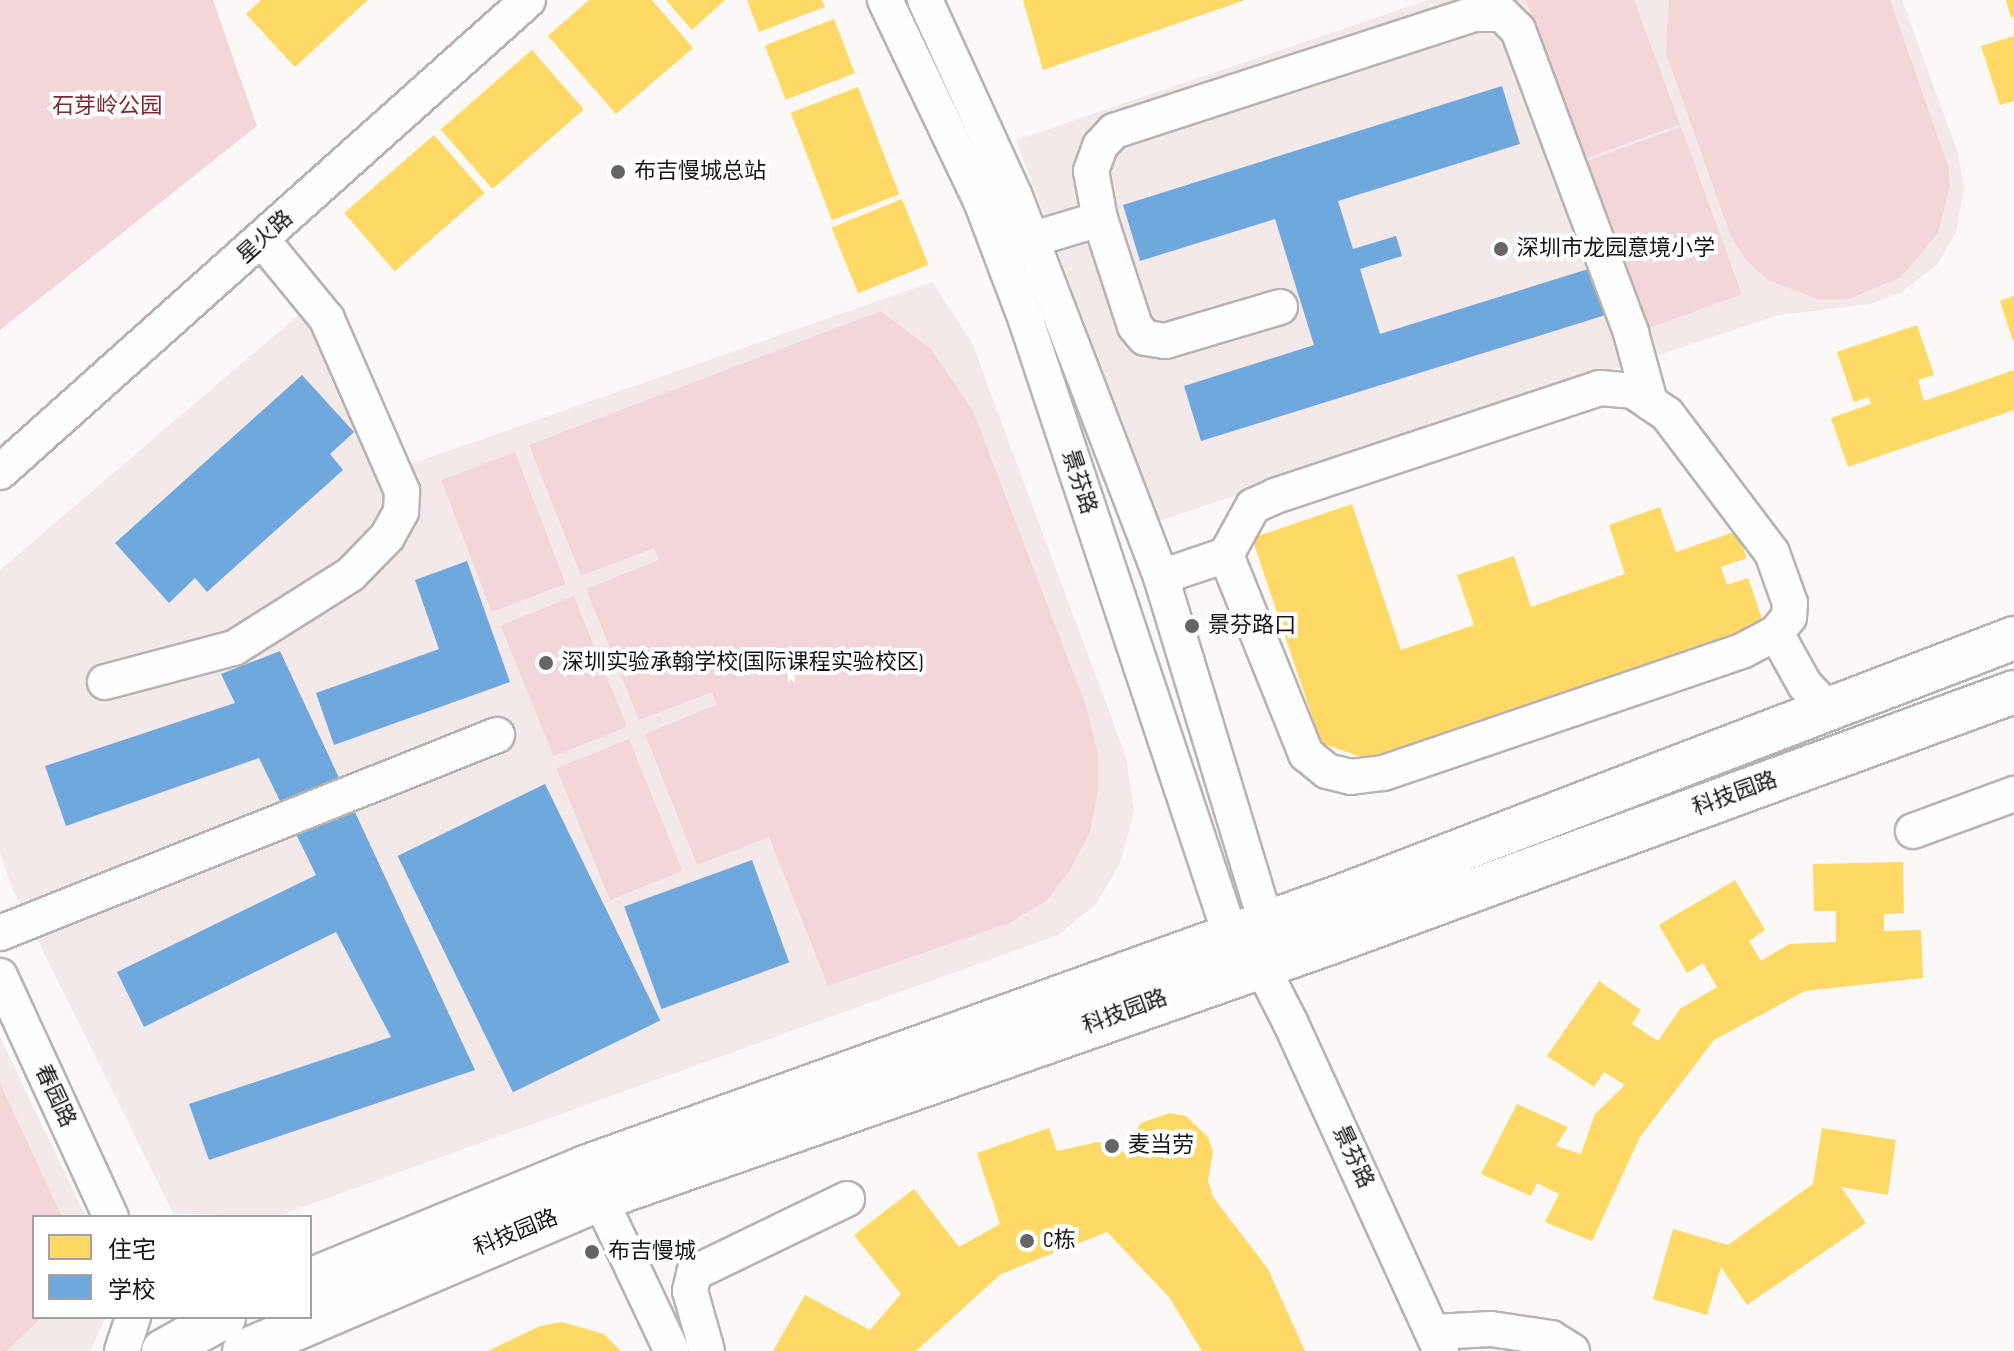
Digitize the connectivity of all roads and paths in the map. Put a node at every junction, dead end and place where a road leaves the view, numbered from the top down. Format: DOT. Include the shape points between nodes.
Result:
graph roads {
  1 [pos="528,0"];
  2 [pos="885,0"];
  3 [pos="925,0"];
  4 [pos="1100,219"];
  5 [pos="262,240"];
  6 [pos="1030,240"];
  7 [pos="1280,307"];
  8 [pos="1650,402"];
  9 [pos="0,472"];
  10 [pos="1226,555"];
  11 [pos="1161,577"];
  12 [pos="1776,633"];
  13 [pos="2014,638"];
  14 [pos="105,682"];
  15 [pos="2014,692"];
  16 [pos="1831,712"];
  17 [pos="497,735"];
  18 [pos="2014,794"];
  19 [pos="1913,831"];
  20 [pos="1248,928"];
  21 [pos="0,933"];
  22 [pos="1261,965"];
  23 [pos="0,976"];
  24 [pos="600,1199"];
  25 [pos="847,1199"];
  26 [pos="110,1215"];
  27 [pos="312,1279"];
  28 [pos="132,1319"];
  29 [pos="220,1319"];
  30 [pos="1438,1342"];
  31 [pos="122,1351"];
  32 [pos="163,1351"];
  33 [pos="244,1351"];
  34 [pos="672,1351"];
  35 [pos="707,1351"];
  36 [pos="1572,1351"];
  1 -- 5 [label="street, 星火路"];
  2 -- 20 [label="street, 景芬路" via="981,201"];
  3 -- 6 [label="street, 景芬路"];
  4 -- 6 [label="street"];
  4 -- 7 [label="street" via="1135,326 1145,338 1165,341"];
  4 -- 8 [label="street" via="1091,171 1100,146 1114,131 1475,14 1502,14 1518,30 1631,333"];
  5 -- 9 [label="street, 星火路"];
  5 -- 14 [label="street" via="327,319 402,491 401,512 387,537 351,574 234,648"];
  6 -- 11 [label="street, 景芬路"];
  8 -- 10 [label="street" via="1633,391 1600,388 1275,496 1253,506"];
  8 -- 12 [label="street" via="1667,414 1705,460 1772,553 1790,603 1789,617"];
  10 -- 11 [label="street"];
  10 -- 12 [label="street" via="1306,754 1327,771 1351,777 1398,768 1742,651"];
  11 -- 20 [label="street, 景芬路"];
  12 -- 16 [label="street" via="1805,685"];
  13 -- 16 [label="main road, 科技园路"];
  15 -- 22 [label="main road, 科技园路"];
  16 -- 20 [label="main road, 科技园路"];
  17 -- 21 [label="street"];
  18 -- 19 [label="street"];
  20 -- 22 [label="street, 景芬路"];
  20 -- 27 [label="main road, 科技园路" via="585,1167"];
  22 -- 24 [label="main road, 科技园路"];
  22 -- 30 [label="street, 景芬路"];
  23 -- 26 [label="street, 春园路"];
  24 -- 33 [label="main road, 科技园路"];
  24 -- 34 [label="street"];
  25 -- 35 [label="street" via="694,1273 690,1291"];
  28 -- 31 [label="street"];
  29 -- 32 [label="main road"];
  30 -- 36 [label="street" via="1491,1329 1551,1338"];
}
